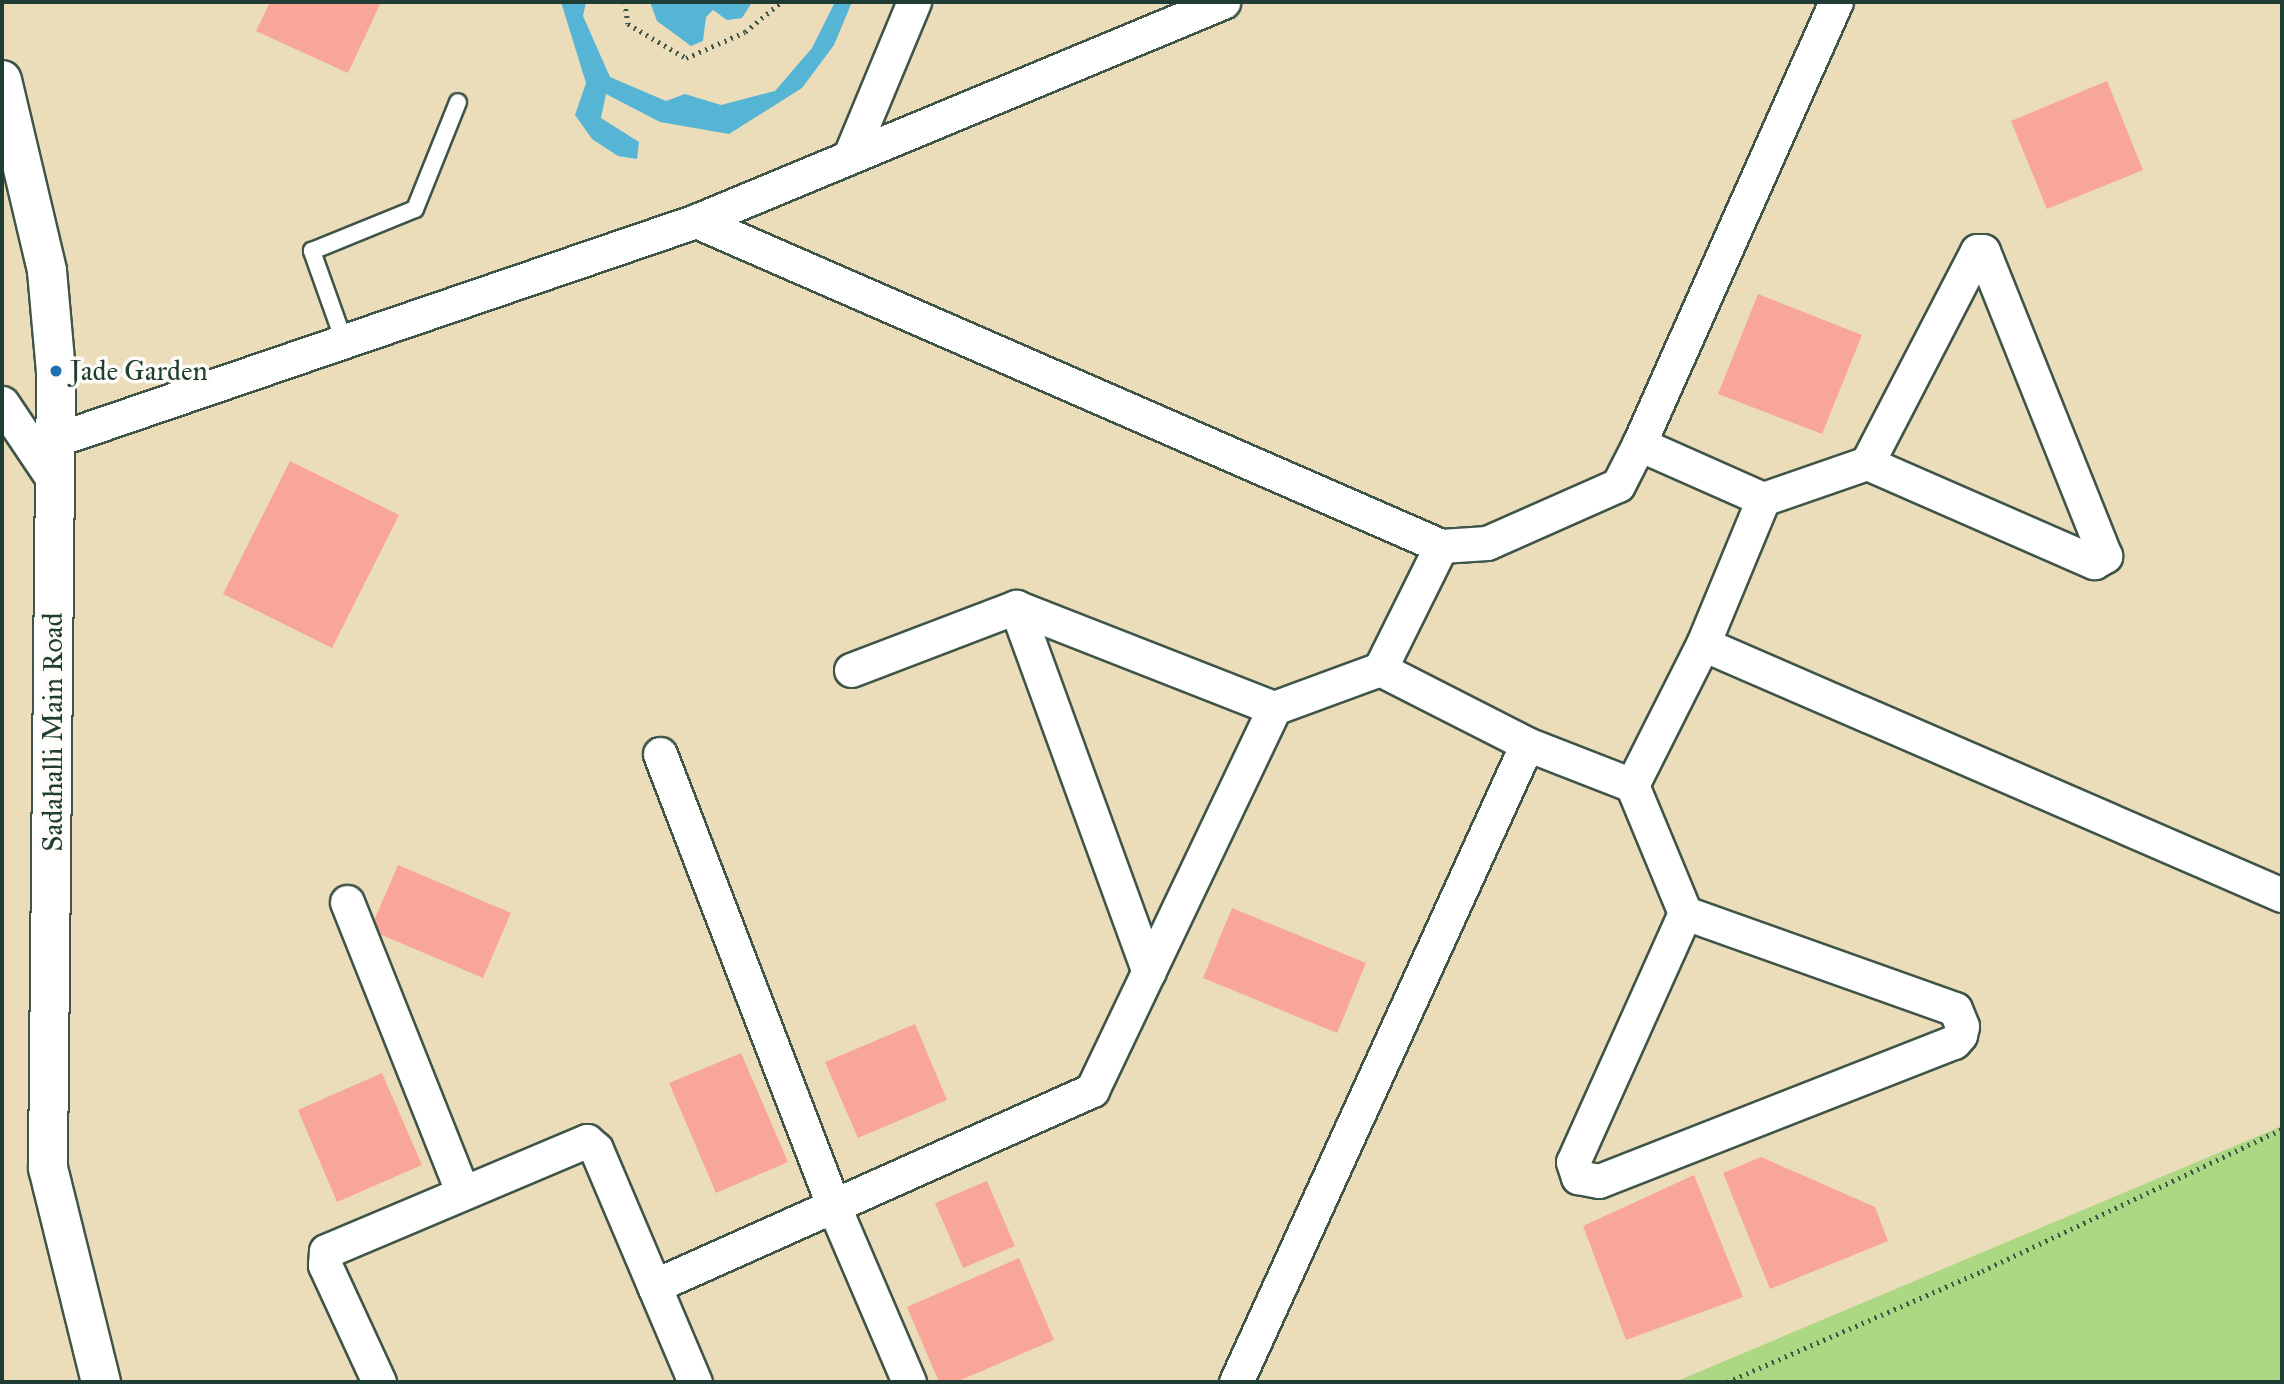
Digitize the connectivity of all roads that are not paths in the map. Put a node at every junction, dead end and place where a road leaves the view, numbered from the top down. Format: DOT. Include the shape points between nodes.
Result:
graph roads {
  1 [pos="914,2"];
  2 [pos="1223,2"];
  3 [pos="1836,2"];
  4 [pos="2,80"];
  5 [pos="458,102"];
  6 [pos="8,140"];
  7 [pos="851,153"];
  8 [pos="696,221"];
  9 [pos="344,341"];
  10 [pos="2,403"];
  11 [pos="58,439"];
  12 [pos="1639,444"];
  13 [pos="1867,463"];
  14 [pos="55,482"];
  15 [pos="1763,499"];
  16 [pos="1441,546"];
  17 [pos="1016,607"];
  18 [pos="1703,644"];
  19 [pos="1380,669"];
  20 [pos="851,670"];
  21 [pos="1274,708"];
  22 [pos="1527,744"];
  23 [pos="660,754"];
  24 [pos="1632,785"];
  25 [pos="2282,895"];
  26 [pos="347,902"];
  27 [pos="1685,913"];
  28 [pos="1149,972"];
  29 [pos="463,1194"];
  30 [pos="834,1207"];
  31 [pos="654,1286"];
  32 [pos="101,1382"];
  33 [pos="379,1382"];
  34 [pos="695,1382"];
  35 [pos="909,1382"];
  36 [pos="1236,1382"];
  1 -- 7 [label="street"];
  2 -- 7 [label="street"];
  3 -- 12 [label="street"];
  4 -- 6 [label="street, Sadahalli Main Road"];
  5 -- 9 [label="lane" via="415,209 312,251"];
  6 -- 11 [label="street, Sadahalli Main Road" via="47,271"];
  7 -- 8 [label="street"];
  8 -- 9 [label="street"];
  8 -- 16 [label="street"];
  9 -- 11 [label="street"];
  10 -- 14 [label="street"];
  11 -- 14 [label="street, Sadahalli Main Road"];
  12 -- 15 [label="street"];
  12 -- 16 [label="street" via="1618,485 1487,543"];
  13 -- 13 [label="street" via="2094,562 2105,556 1983,251 1977,251"];
  13 -- 15 [label="street"];
  14 -- 32 [label="street, Sadahalli Main Road" via="48,1168"];
  15 -- 18 [label="street"];
  16 -- 19 [label="street"];
  17 -- 20 [label="street"];
  17 -- 21 [label="street"];
  17 -- 28 [label="street"];
  18 -- 24 [label="street"];
  18 -- 25 [label="street"];
  19 -- 21 [label="street"];
  19 -- 22 [label="street"];
  21 -- 28 [label="street"];
  22 -- 24 [label="street"];
  22 -- 36 [label="street"];
  23 -- 30 [label="street"];
  24 -- 27 [label="street"];
  26 -- 29 [label="street"];
  27 -- 27 [label="street" via="1955,1009 1962,1026 1960,1035 1942,1047 1599,1181 1584,1182 1573,1162"];
  28 -- 30 [label="street" via="1092,1090"];
  29 -- 31 [label="street" via="587,1141 596,1149"];
  29 -- 33 [label="street" via="326,1251 325,1265"];
  30 -- 31 [label="street"];
  30 -- 35 [label="street"];
  31 -- 34 [label="street"];
}
